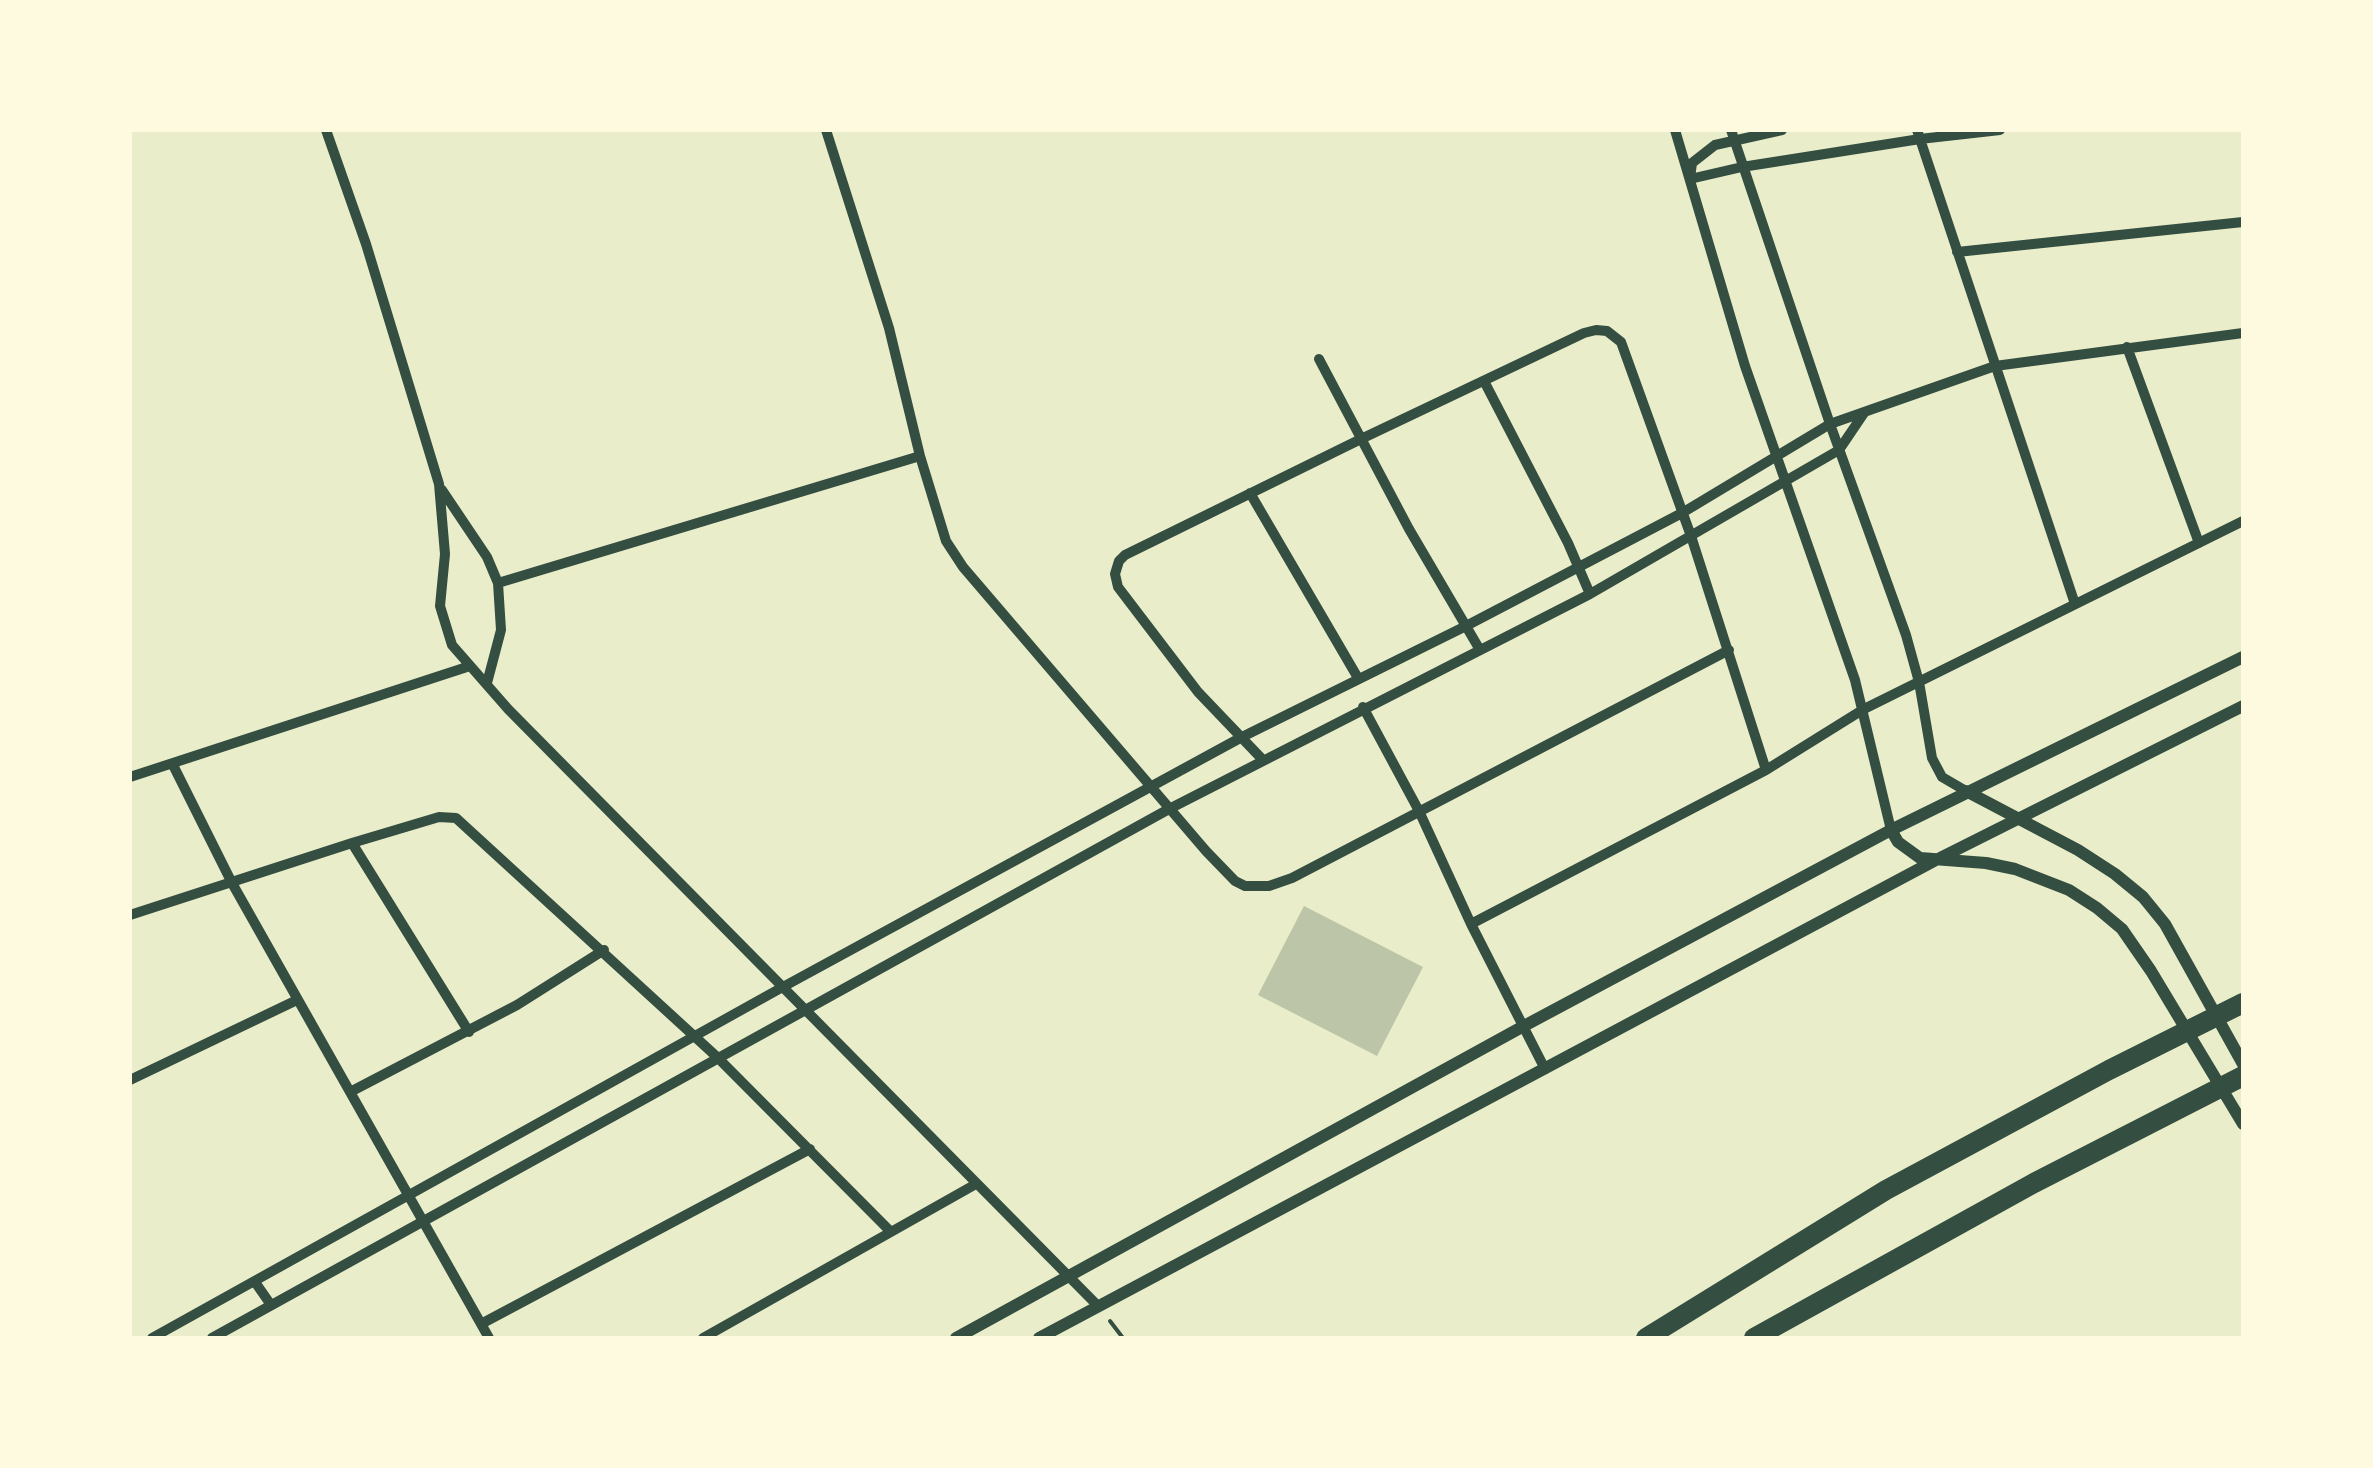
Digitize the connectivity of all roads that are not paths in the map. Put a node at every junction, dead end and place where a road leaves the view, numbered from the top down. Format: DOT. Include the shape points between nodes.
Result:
graph roads {
  1 [pos="326,130"];
  2 [pos="826,130"];
  3 [pos="1675,130"];
  4 [pos="1782,130"];
  5 [pos="2000,130"];
  6 [pos="1732,134"];
  7 [pos="1919,134"];
  8 [pos="1742,167"];
  9 [pos="1690,179"];
  10 [pos="2243,222"];
  11 [pos="1957,252"];
  12 [pos="2243,332"];
  13 [pos="2127,347"];
  14 [pos="1319,359"];
  15 [pos="1995,366"];
  16 [pos="1484,381"];
  17 [pos="1864,413"];
  18 [pos="1830,424"];
  19 [pos="1361,438"];
  20 [pos="1839,450"];
  21 [pos="920,456"];
  22 [pos="1777,456"];
  23 [pos="439,484"];
  24 [pos="1786,484"];
  25 [pos="1250,494"];
  26 [pos="1682,513"];
  27 [pos="2243,521"];
  28 [pos="1691,536"];
  29 [pos="2199,543"];
  30 [pos="1579,568"];
  31 [pos="498,583"];
  32 [pos="1590,594"];
  33 [pos="2075,604"];
  34 [pos="1466,626"];
  35 [pos="1480,650"];
  36 [pos="1728,650"];
  37 [pos="2243,656"];
  38 [pos="470,666"];
  39 [pos="1358,678"];
  40 [pos="1918,682"];
  41 [pos="487,683"];
  42 [pos="2243,706"];
  43 [pos="1364,707"];
  44 [pos="1864,709"];
  45 [pos="1242,738"];
  46 [pos="1262,759"];
  47 [pos="173,765"];
  48 [pos="1766,770"];
  49 [pos="130,777"];
  50 [pos="1152,788"];
  51 [pos="1966,791"];
  52 [pos="1170,809"];
  53 [pos="1419,810"];
  54 [pos="2022,818"];
  55 [pos="1892,830"];
  56 [pos="352,843"];
  57 [pos="1934,861"];
  58 [pos="232,883"];
  59 [pos="130,915"];
  60 [pos="1471,924"];
  61 [pos="604,950"];
  62 [pos="781,988"];
  63 [pos="297,1000"];
  64 [pos="2243,1004"];
  65 [pos="802,1010"];
  66 [pos="1522,1027"];
  67 [pos="469,1032"];
  68 [pos="696,1038"];
  69 [pos="717,1057"];
  70 [pos="2243,1064"];
  71 [pos="1545,1069"];
  72 [pos="2243,1076"];
  73 [pos="130,1080"];
  74 [pos="352,1091"];
  75 [pos="2243,1124"];
  76 [pos="810,1149"];
  77 [pos="976,1184"];
  78 [pos="408,1196"];
  79 [pos="423,1222"];
  80 [pos="891,1232"];
  81 [pos="1068,1276"];
  82 [pos="255,1282"];
  83 [pos="271,1305"];
  84 [pos="1098,1306"];
  85 [pos="481,1324"];
  86 [pos="152,1338"];
  87 [pos="212,1338"];
  88 [pos="489,1338"];
  89 [pos="703,1338"];
  90 [pos="956,1338"];
  91 [pos="1039,1338"];
  92 [pos="1646,1338"];
  93 [pos="1754,1338"];
  1 -- 23 [label="street"];
  2 -- 21 [label="street" via="890,328"];
  3 -- 9 [label="street"];
  4 -- 6 [label="street"];
  5 -- 7 [label="street"];
  6 -- 8 [label="street"];
  6 -- 9 [label="street" via="1697,157"];
  7 -- 8 [label="street"];
  7 -- 11 [label="street"];
  8 -- 9 [label="street"];
  8 -- 18 [label="street"];
  9 -- 22 [label="street"];
  10 -- 11 [label="street"];
  11 -- 15 [label="street"];
  12 -- 13 [label="street"];
  13 -- 15 [label="street"];
  13 -- 29 [label="street"];
  14 -- 19 [label="street"];
  15 -- 17 [label="street"];
  15 -- 33 [label="street"];
  16 -- 19 [label="street"];
  16 -- 26 [label="street" via="1584,332 1615,336"];
  16 -- 30 [label="street"];
  17 -- 18 [label="street"];
  17 -- 20 [label="street"];
  18 -- 20 [label="street"];
  18 -- 22 [label="street"];
  19 -- 25 [label="street"];
  19 -- 34 [label="street"];
  20 -- 24 [label="street"];
  20 -- 40 [label="street"];
  21 -- 31 [label="street"];
  21 -- 50 [label="street" via="942,531 963,567"];
  22 -- 24 [label="street"];
  22 -- 26 [label="street"];
  23 -- 31 [label="street"];
  23 -- 38 [label="street" via="442,620"];
  24 -- 28 [label="street"];
  24 -- 44 [label="street"];
  25 -- 39 [label="street"];
  25 -- 45 [label="street" via="1125,555 1115,574 1169,657"];
  26 -- 28 [label="street"];
  26 -- 30 [label="street"];
  27 -- 29 [label="street"];
  28 -- 32 [label="street"];
  28 -- 36 [label="street"];
  29 -- 33 [label="street"];
  30 -- 32 [label="street"];
  30 -- 34 [label="street"];
  31 -- 41 [label="street" via="501,630"];
  32 -- 35 [label="street"];
  33 -- 40 [label="street"];
  34 -- 35 [label="street"];
  34 -- 39 [label="street"];
  35 -- 43 [label="street"];
  36 -- 48 [label="street"];
  36 -- 53 [label="street"];
  37 -- 51 [label="street"];
  38 -- 41 [label="street"];
  38 -- 47 [label="street"];
  39 -- 45 [label="street"];
  40 -- 44 [label="street"];
  40 -- 51 [label="street" via="1936,769"];
  41 -- 62 [label="street"];
  42 -- 54 [label="street"];
  43 -- 46 [label="street"];
  43 -- 53 [label="street"];
  44 -- 48 [label="street"];
  44 -- 55 [label="street"];
  45 -- 46 [label="street"];
  45 -- 50 [label="street"];
  46 -- 52 [label="street"];
  47 -- 49 [label="street"];
  47 -- 58 [label="street"];
  48 -- 60 [label="street"];
  50 -- 52 [label="street"];
  50 -- 62 [label="street"];
  51 -- 54 [label="street"];
  51 -- 55 [label="street"];
  52 -- 53 [label="street" via="1235,881 1256,887 1292,878"];
  52 -- 65 [label="street"];
  53 -- 60 [label="street"];
  54 -- 57 [label="street"];
  54 -- 70 [label="street" via="2143,897 2165,924"];
  55 -- 57 [label="street" via="1908,852"];
  55 -- 66 [label="street"];
  56 -- 58 [label="street"];
  56 -- 61 [label="street" via="439,817 463,820"];
  56 -- 67 [label="street"];
  57 -- 71 [label="street"];
  57 -- 75 [label="street" via="2015,869 2070,890 2122,929"];
  58 -- 59 [label="street"];
  58 -- 63 [label="street"];
  60 -- 66 [label="street"];
  61 -- 67 [label="street"];
  61 -- 68 [label="street"];
  62 -- 65 [label="street"];
  62 -- 68 [label="street"];
  63 -- 73 [label="street"];
  63 -- 74 [label="street"];
  64 -- 92 [label="highway" via="1886,1190"];
  65 -- 69 [label="street"];
  65 -- 77 [label="street"];
  66 -- 71 [label="street"];
  66 -- 81 [label="street"];
  67 -- 74 [label="street"];
  68 -- 69 [label="street"];
  68 -- 78 [label="street"];
  69 -- 76 [label="street"];
  69 -- 79 [label="street"];
  71 -- 84 [label="street"];
  72 -- 93 [label="highway"];
  74 -- 78 [label="street"];
  76 -- 80 [label="street"];
  76 -- 85 [label="street"];
  77 -- 80 [label="street"];
  77 -- 81 [label="street"];
  78 -- 79 [label="street"];
  78 -- 82 [label="street"];
  79 -- 83 [label="street"];
  79 -- 85 [label="street"];
  80 -- 89 [label="street"];
  81 -- 84 [label="street"];
  81 -- 90 [label="street"];
  82 -- 83 [label="street"];
  82 -- 86 [label="street"];
  83 -- 87 [label="street"];
  84 -- 91 [label="street"];
  85 -- 88 [label="street"];
}
